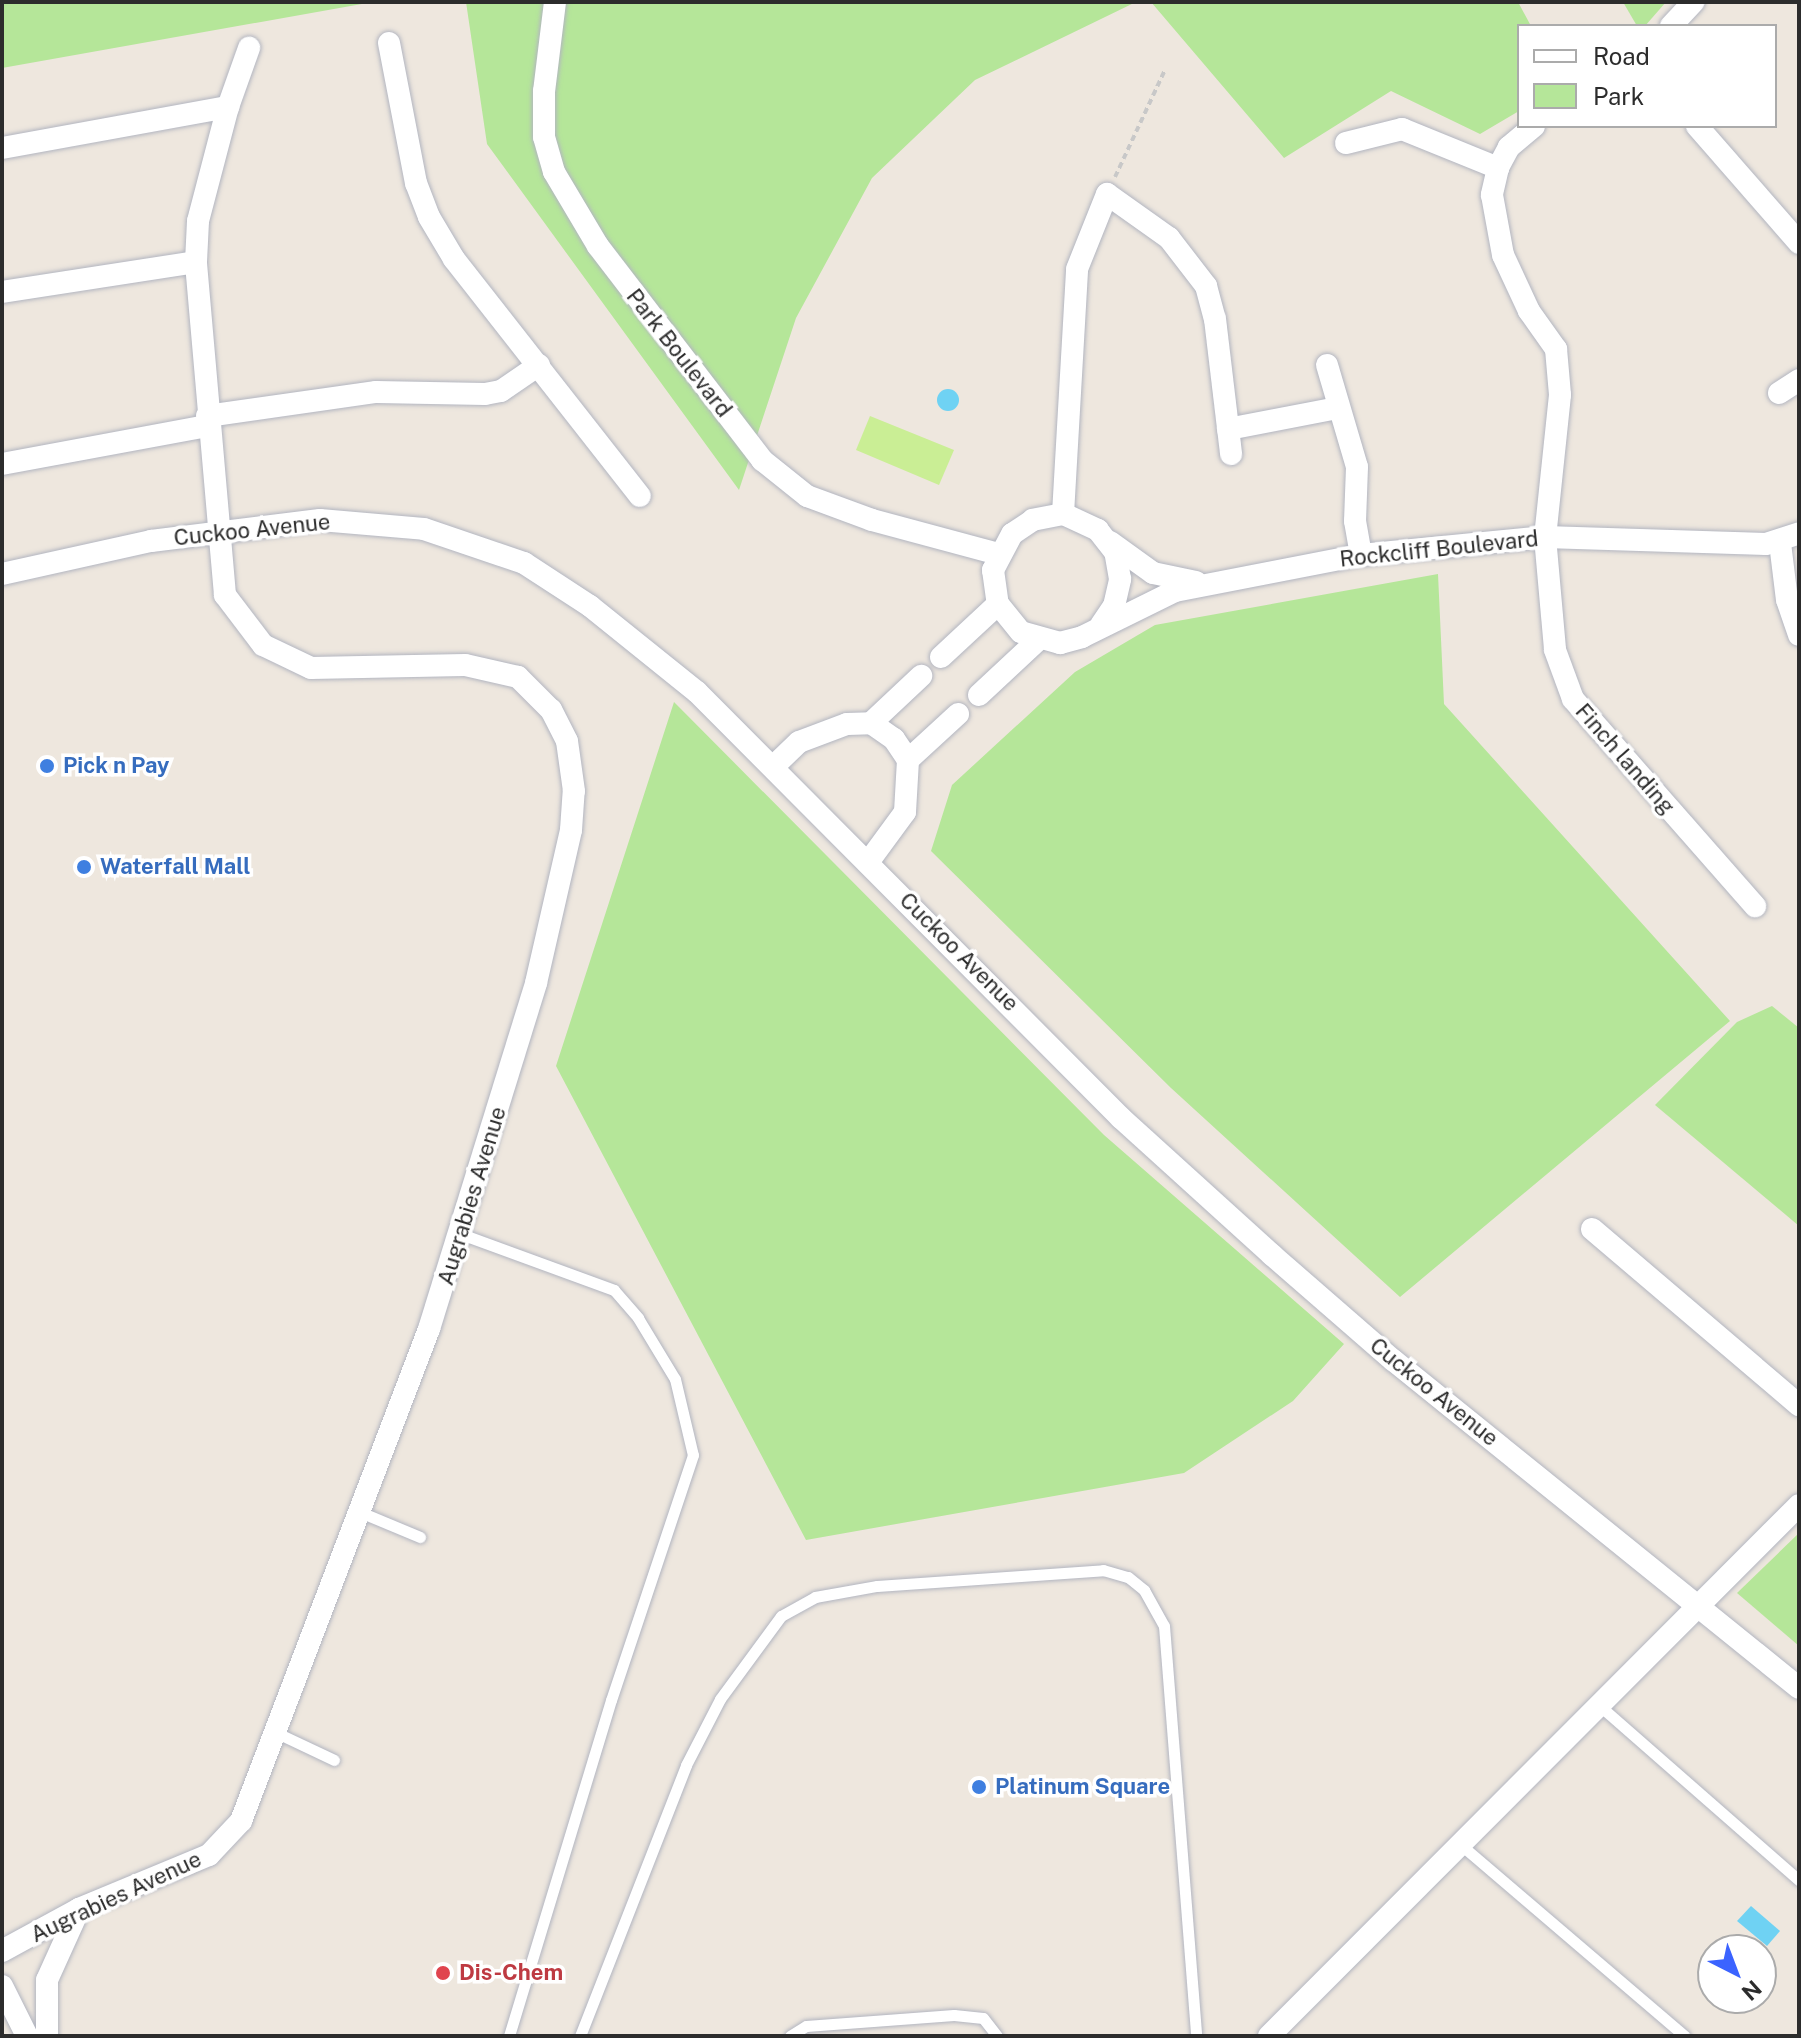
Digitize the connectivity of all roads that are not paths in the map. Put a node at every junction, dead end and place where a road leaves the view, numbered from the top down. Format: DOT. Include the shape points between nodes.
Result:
graph roads {
  1 [pos="555,2"];
  2 [pos="1693,2"];
  3 [pos="1673,24"];
  4 [pos="389,43"];
  5 [pos="249,48"];
  6 [pos="228,107"];
  7 [pos="1532,128"];
  8 [pos="1699,128"];
  9 [pos="1346,143"];
  10 [pos="2,148"];
  11 [pos="1498,168"];
  12 [pos="1799,243"];
  13 [pos="196,262"];
  14 [pos="2,292"];
  15 [pos="539,365"];
  16 [pos="1327,365"];
  17 [pos="1799,380"];
  18 [pos="1779,393"];
  19 [pos="1337,408"];
  20 [pos="207,421"];
  21 [pos="1228,429"];
  22 [pos="1231,454"];
  23 [pos="2,464"];
  24 [pos="640,496"];
  25 [pos="1063,514"];
  26 [pos="219,530"];
  27 [pos="1545,537"];
  28 [pos="1790,538"];
  29 [pos="1108,540"];
  30 [pos="998,554"];
  31 [pos="1361,555"];
  32 [pos="2,574"];
  33 [pos="1222,581"];
  34 [pos="998,604"];
  35 [pos="1101,625"];
  36 [pos="1799,635"];
  37 [pos="1038,640"];
  38 [pos="941,657"];
  39 [pos="921,676"];
  40 [pos="979,695"];
  41 [pos="958,714"];
  42 [pos="871,723"];
  43 [pos="908,760"];
  44 [pos="773,767"];
  45 [pos="869,861"];
  46 [pos="1755,906"];
  47 [pos="1592,1229"];
  48 [pos="461,1234"];
  49 [pos="1799,1405"];
  50 [pos="1799,1505"];
  51 [pos="360,1512"];
  52 [pos="420,1537"];
  53 [pos="1695,1606"];
  54 [pos="1799,1688"];
  55 [pos="1600,1706"];
  56 [pos="277,1733"];
  57 [pos="334,1760"];
  58 [pos="1461,1845"];
  59 [pos="1799,1880"];
  60 [pos="79,1909"];
  61 [pos="2,1951"];
  62 [pos="2,1986"];
  63 [pos="871,2021"];
  64 [pos="27,2036"];
  65 [pos="47,2036"];
  66 [pos="509,2036"];
  67 [pos="580,2036"];
  68 [pos="790,2036"];
  69 [pos="872,2036"];
  70 [pos="997,2036"];
  71 [pos="1196,2036"];
  72 [pos="1269,2036"];
  73 [pos="1685,2036"];
  1 -- 30 [label="street, Park Boulevard" via="544,91 544,137 554,172 598,246 742,436 762,460 807,496 872,520"];
  2 -- 3 [label="street"];
  4 -- 15 [label="street" via="416,183 429,217 454,259"];
  5 -- 6 [label="street, Augrabies Avenue"];
  6 -- 10 [label="street"];
  6 -- 13 [label="street, Augrabies Avenue" via="198,221"];
  7 -- 11 [label="street" via="1509,147"];
  8 -- 12 [label="street"];
  9 -- 11 [label="street" via="1402,129"];
  11 -- 27 [label="street, Finch landing" via="1492,195 1503,255 1529,311 1556,349 1560,395"];
  13 -- 14 [label="street"];
  13 -- 20 [label="street, Augrabies Avenue"];
  15 -- 20 [label="street" via="501,391 485,394 376,392"];
  15 -- 24 [label="street"];
  16 -- 19 [label="street"];
  17 -- 18 [label="street"];
  19 -- 21 [label="street"];
  19 -- 31 [label="street" via="1357,467"];
  20 -- 23 [label="street"];
  20 -- 26 [label="street, Augrabies Avenue"];
  21 -- 22 [label="street"];
  21 -- 25 [label="street" via="1206,286 1169,238 1107,194 1077,269"];
  25 -- 29 [label="street" via="1086,522"];
  25 -- 30 [label="street" via="1022,526"];
  26 -- 32 [label="street, Cuckoo Avenue"];
  26 -- 44 [label="street, Cuckoo Avenue" via="320,520 373,522 469,541 524,563 639,644"];
  26 -- 48 [label="street, Augrabies Avenue" via="225,595 250,633 278,655 328,671 491,667 530,687 551,710 567,741 574,791 571,830 536,983"];
  27 -- 28 [label="street, Rockcliff Boulevard"];
  27 -- 31 [label="street, Rockcliff Boulevard"];
  27 -- 46 [label="street, Finch landing" via="1555,650 1573,699"];
  28 -- 36 [label="street" via="1787,600"];
  29 -- 33 [label="street" via="1165,577"];
  29 -- 35 [label="street" via="1120,579 1114,606"];
  30 -- 34 [label="street" via="993,586"];
  31 -- 33 [label="street, Rockcliff Boulevard"];
  33 -- 35 [label="street" via="1175,591"];
  34 -- 37 [label="street" via="1007,620"];
  34 -- 38 [label="street"];
  35 -- 37 [label="street" via="1071,640"];
  37 -- 40 [label="street"];
  39 -- 42 [label="street"];
  41 -- 43 [label="street"];
  42 -- 43 [label="street" via="894,739"];
  42 -- 44 [label="street" via="822,731 799,742"];
  43 -- 45 [label="street" via="905,812"];
  44 -- 45 [label="street, Cuckoo Avenue"];
  45 -- 53 [label="street, Cuckoo Avenue" via="1121,1118 1272,1255"];
  47 -- 49 [label="street"];
  48 -- 51 [label="street, Augrabies Avenue" via="397,1423"];
  48 -- 66 [label="lane" via="614,1290 675,1379 691,1434 687,1483 611,1700"];
  50 -- 53 [label="street"];
  51 -- 52 [label="lane"];
  51 -- 56 [label="street, Augrabies Avenue"];
  53 -- 54 [label="street, Cuckoo Avenue"];
  53 -- 55 [label="street"];
  55 -- 58 [label="street"];
  55 -- 59 [label="lane"];
  56 -- 57 [label="lane"];
  56 -- 60 [label="street, Augrabies Avenue" via="241,1821 227,1839 209,1855"];
  58 -- 72 [label="street"];
  58 -- 73 [label="lane"];
  60 -- 61 [label="street, Augrabies Avenue"];
  60 -- 65 [label="street" via="47,1980"];
  62 -- 64 [label="street"];
  63 -- 68 [label="lane" via="806,2026"];
  63 -- 69 [label="lane"];
  63 -- 70 [label="lane" via="970,2016 989,2022"];
  67 -- 71 [label="lane" via="686,1765 720,1699 781,1616 815,1597 877,1586 1103,1570 1128,1577 1144,1590 1164,1626"];
}
